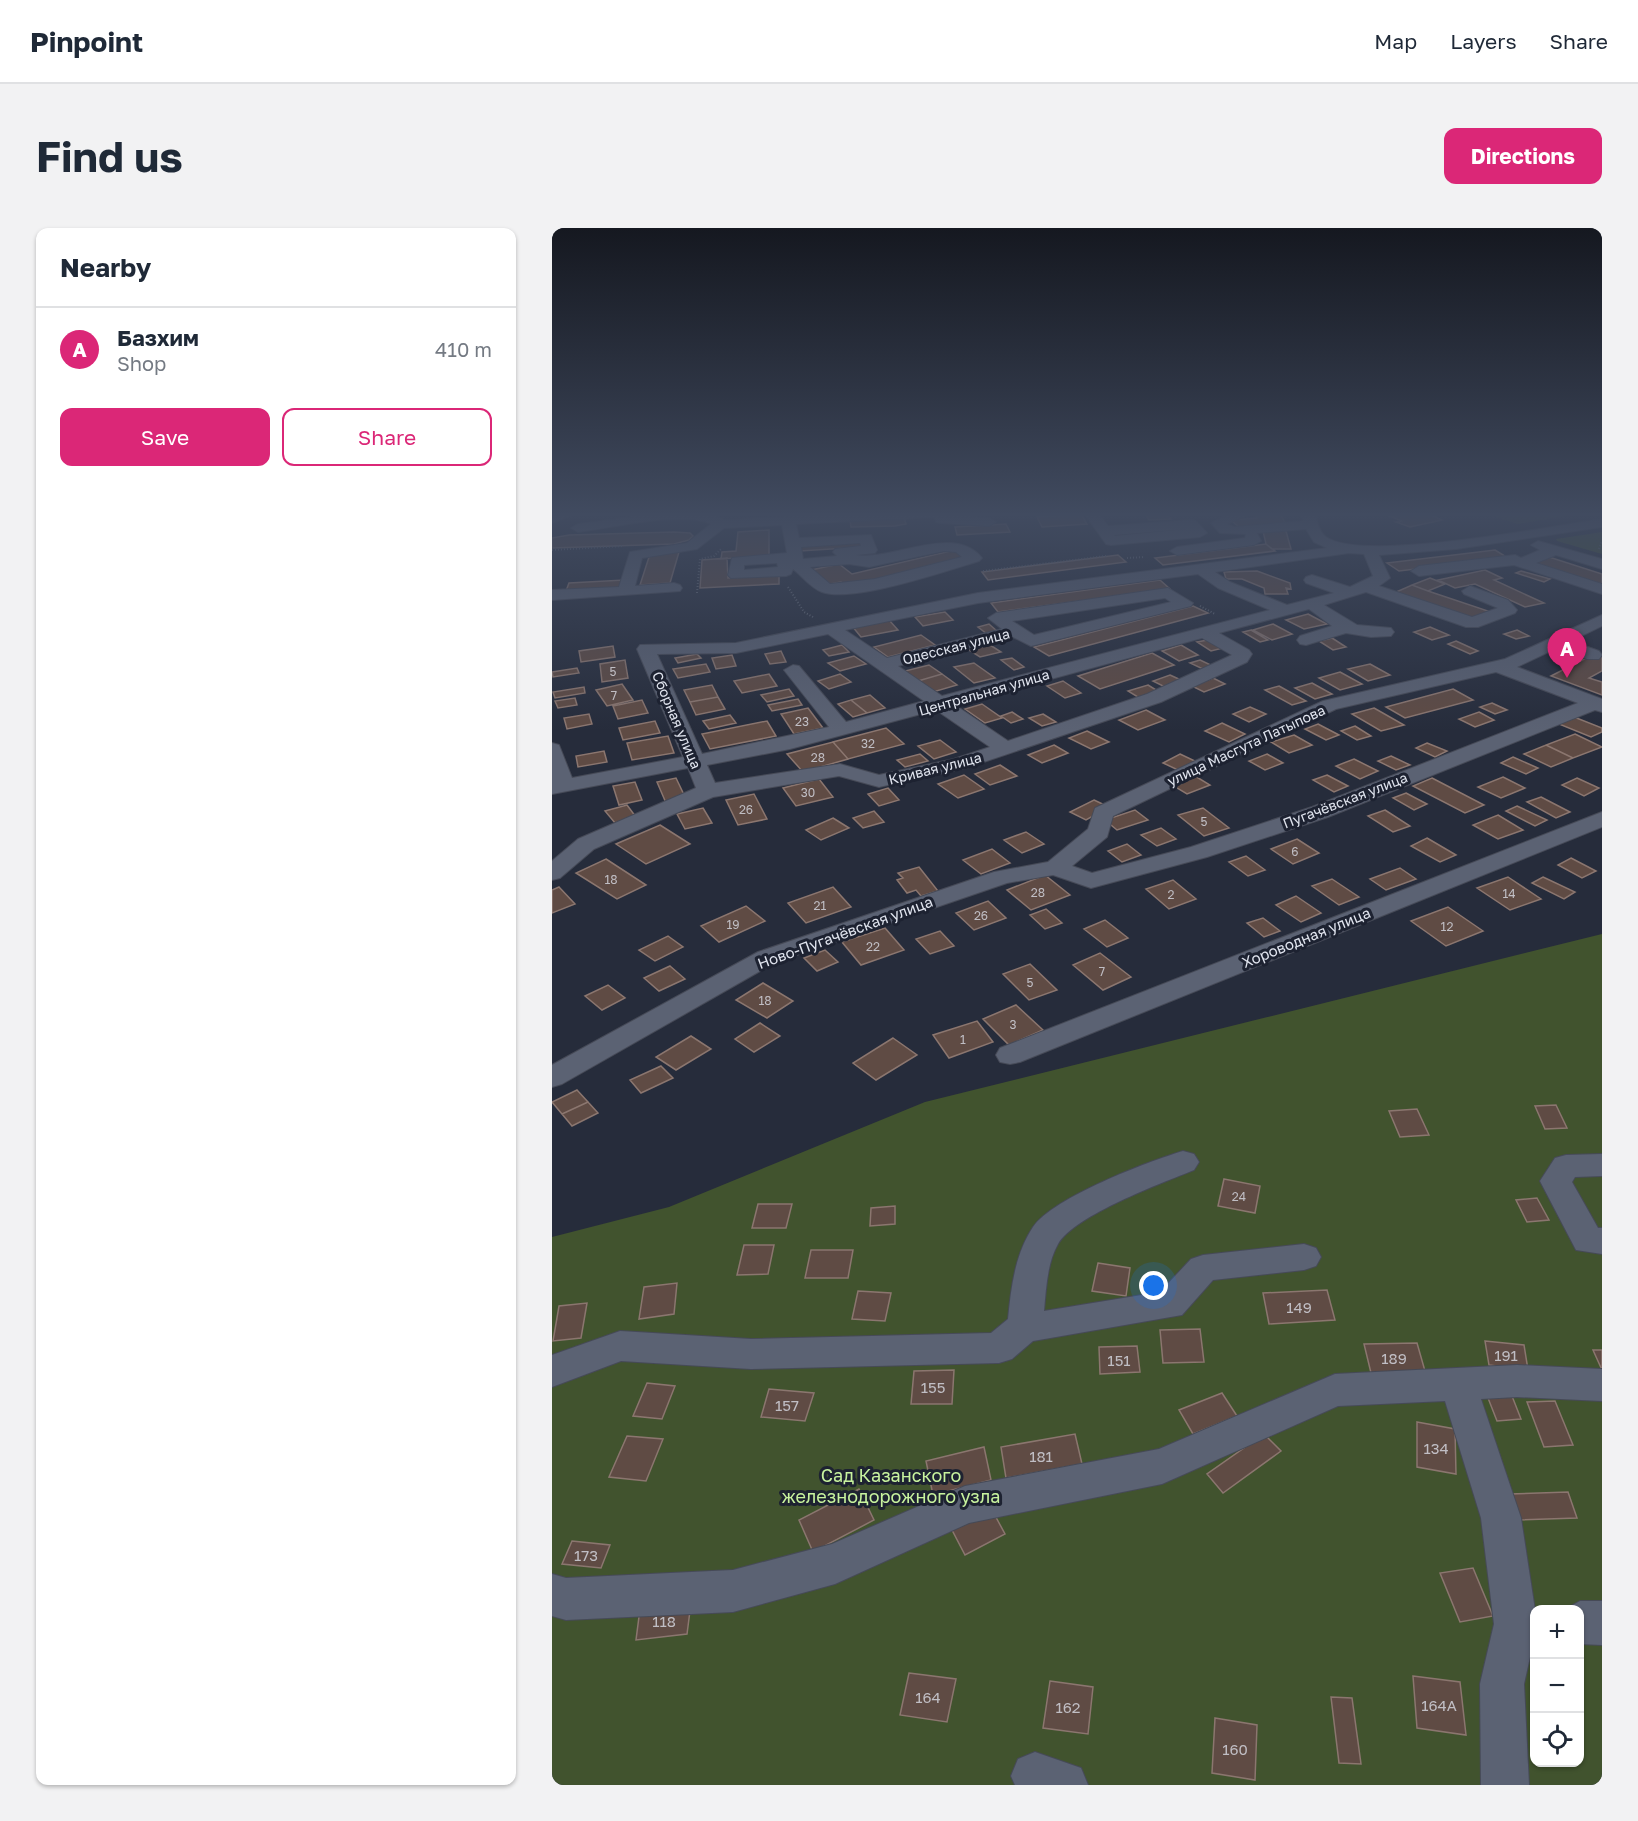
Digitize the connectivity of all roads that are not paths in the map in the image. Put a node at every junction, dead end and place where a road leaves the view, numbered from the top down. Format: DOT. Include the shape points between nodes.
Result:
graph roads {
  1 [pos="626,586"];
  2 [pos="825,586"];
  3 [pos="859,586"];
  4 [pos="1070,586"];
  5 [pos="1226,586"];
  6 [pos="1339,586"];
  7 [pos="1367,586"];
  8 [pos="674,588"];
  9 [pos="1359,590"];
  10 [pos="626,591"];
  11 [pos="1470,591"];
  12 [pos="552,595"];
  13 [pos="978,598"];
  14 [pos="1310,603"];
  15 [pos="1285,610"];
  16 [pos="996,618"];
  17 [pos="1602,620"];
  18 [pos="1344,628"];
  19 [pos="832,629"];
  20 [pos="1016,631"];
  21 [pos="1384,632"];
  22 [pos="1206,633"];
  23 [pos="1306,639"];
  24 [pos="1556,642"];
  25 [pos="1593,655"];
  26 [pos="882,665"];
  27 [pos="1495,665"];
  28 [pos="794,670"];
  29 [pos="1598,704"];
  30 [pos="940,705"];
  31 [pos="842,730"];
  32 [pos="1006,748"];
  33 [pos="552,749"];
  34 [pos="694,761"];
  35 [pos="558,786"];
  36 [pos="708,790"];
  37 [pos="1602,819"];
  38 [pos="1055,868"];
  39 [pos="552,873"];
  40 [pos="1010,1055"];
  41 [pos="552,1077"];
  42 [pos="1183,1161"];
  43 [pos="1602,1165"];
  44 [pos="1602,1241"];
  45 [pos="1304,1257"];
  46 [pos="1025,1326"];
  47 [pos="552,1371"];
  48 [pos="1458,1384"];
  49 [pos="1602,1385"];
  50 [pos="552,1595"];
  51 [pos="1584,1623"];
  52 [pos="1602,1623"];
  53 [pos="1525,1624"];
  54 [pos="1505,1785"];
  1 -- 10 [label="street"];
  2 -- 3 [label="street" via="843,589"];
  4 -- 13 [label="street"];
  5 -- 15 [label="street"];
  6 -- 9 [label="street"];
  7 -- 9 [label="street"];
  8 -- 10 [label="street"];
  9 -- 11 [label="street" via="1472,623 1509,610 1502,603"];
  9 -- 14 [label="street, Центральная улица"];
  10 -- 12 [label="street"];
  13 -- 16 [label="street, Одесская улица" via="985,611"];
  13 -- 19 [label="street"];
  14 -- 15 [label="street, Центральная улица"];
  14 -- 18 [label="street"];
  15 -- 22 [label="street, Центральная улица"];
  16 -- 20 [label="street, Одесская улица"];
  16 -- 20 [label="street" via="1168,593 1185,603 1031,642"];
  17 -- 24 [label="street, улица Масгута Латыпова"];
  18 -- 21 [label="street" via="1357,633"];
  18 -- 23 [label="street"];
  19 -- 26 [label="street"];
  19 -- 34 [label="street, Сборная улица" via="736,648 646,649"];
  20 -- 26 [label="street, Одесская улица"];
  22 -- 30 [label="street, Центральная улица"];
  22 -- 32 [label="street, Кривая улица" via="1243,654 1241,658 1154,698"];
  24 -- 25 [label="street"];
  24 -- 27 [label="street, улица Масгута Латыпова" via="1511,663"];
  26 -- 30 [label="street"];
  27 -- 29 [label="street"];
  27 -- 38 [label="street, улица Масгута Латыпова" via="1330,705 1103,813 1099,832"];
  28 -- 31 [label="street"];
  29 -- 38 [label="street, Пугачёвская улица" via="1320,812 1199,852 1090,881"];
  30 -- 31 [label="street, Центральная улица"];
  30 -- 32 [label="street"];
  31 -- 34 [label="street, Центральная улица"];
  32 -- 36 [label="street, Кривая улица" via="959,764 879,781 840,770"];
  33 -- 35 [label="street"];
  34 -- 35 [label="street, Центральная улица"];
  34 -- 36 [label="street, Сборная улица"];
  36 -- 39 [label="street, Кривая улица" via="586,843"];
  37 -- 40 [label="street, Хороводная улица"];
  38 -- 41 [label="street, Ново-Пугачёвская улица" via="1002,877 767,957"];
  42 -- 46 [label="street" via="1083,1206 1046,1233 1030,1275"];
  43 -- 44 [label="street" via="1566,1166 1556,1181 1588,1241"];
  45 -- 46 [label="street" via="1203,1268 1170,1305"];
  46 -- 47 [label="street" via="999,1347 751,1354 620,1346"];
  48 -- 49 [label="street" via="1517,1381"];
  48 -- 50 [label="street" via="1335,1390 1162,1466 965,1504 835,1564 733,1591 566,1599"];
  48 -- 53 [label="street" via="1501,1518"];
  51 -- 52 [label="street"];
  53 -- 54 [label="street" via="1502,1684"];
}
